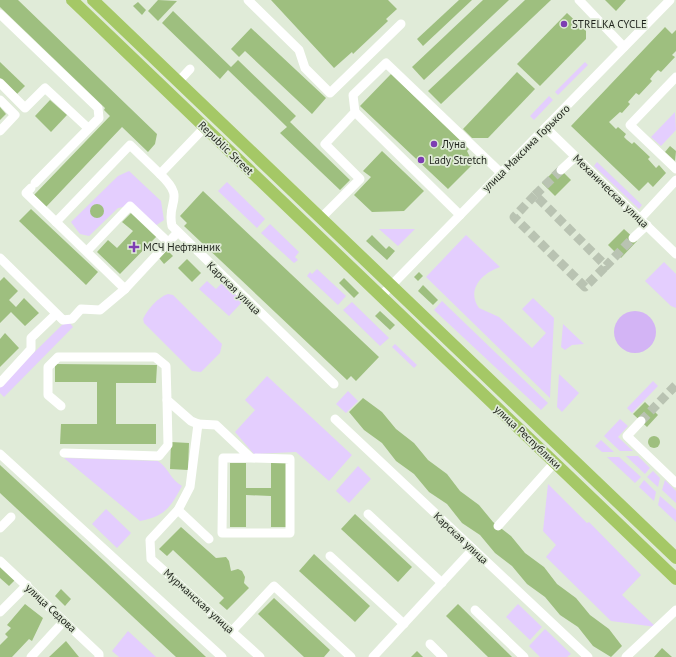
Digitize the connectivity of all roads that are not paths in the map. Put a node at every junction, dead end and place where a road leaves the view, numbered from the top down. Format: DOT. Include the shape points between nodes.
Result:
graph roads {
  1 [pos="72,0"];
  2 [pos="93,0"];
  3 [pos="248,0"];
  4 [pos="579,0"];
  5 [pos="670,0"];
  6 [pos="0,14"];
  7 [pos="401,24"];
  8 [pos="624,47"];
  9 [pos="190,69"];
  10 [pos="676,77"];
  11 [pos="178,82"];
  12 [pos="0,83"];
  13 [pos="0,100"];
  14 [pos="355,112"];
  15 [pos="205,127"];
  16 [pos="88,128"];
  17 [pos="546,128"];
  18 [pos="0,131"];
  19 [pos="575,157"];
  20 [pos="676,169"];
  21 [pos="560,170"];
  22 [pos="160,174"];
  23 [pos="501,174"];
  24 [pos="676,180"];
  25 [pos="460,215"];
  26 [pos="321,218"];
  27 [pos="56,222"];
  28 [pos="643,222"];
  29 [pos="177,233"];
  30 [pos="633,238"];
  31 [pos="169,243"];
  32 [pos="87,251"];
  33 [pos="676,254"];
  34 [pos="0,258"];
  35 [pos="390,285"];
  36 [pos="125,289"];
  37 [pos="381,296"];
  38 [pos="56,314"];
  39 [pos="0,383"];
  40 [pos="334,384"];
  41 [pos="167,400"];
  42 [pos="62,406"];
  43 [pos="335,419"];
  44 [pos="641,421"];
  45 [pos="198,424"];
  46 [pos="64,453"];
  47 [pos="0,454"];
  48 [pos="251,458"];
  49 [pos="555,462"];
  50 [pos="676,483"];
  51 [pos="178,510"];
  52 [pos="368,514"];
  53 [pos="11,517"];
  54 [pos="498,526"];
  55 [pos="0,528"];
  56 [pos="210,539"];
  57 [pos="473,549"];
  58 [pos="330,556"];
  59 [pos="676,558"];
  60 [pos="0,561"];
  61 [pos="676,578"];
  62 [pos="442,583"];
  63 [pos="27,585"];
  64 [pos="475,610"];
  65 [pos="676,610"];
  66 [pos="0,612"];
  67 [pos="64,621"];
  68 [pos="404,624"];
  69 [pos="232,631"];
  70 [pos="430,644"];
  71 [pos="31,657"];
  72 [pos="99,657"];
  73 [pos="222,657"];
  74 [pos="260,657"];
  75 [pos="351,657"];
  76 [pos="373,657"];
  77 [pos="443,657"];
  78 [pos="524,657"];
  79 [pos="588,657"];
  80 [pos="626,657"];
  1 -- 15 [label="main road, Republic Street"];
  2 -- 11 [label="main road, Republic Street"];
  3 -- 7 [label="street" via="299,50 304,68 330,93"];
  4 -- 8 [label="street"];
  5 -- 8 [label="street, улица Максима Горького"];
  6 -- 16 [label="street" via="98,108 99,118"];
  8 -- 17 [label="street, улица Максима Горького"];
  9 -- 11 [label="street"];
  10 -- 20 [label="street" via="630,125"];
  11 -- 26 [label="main road, Republic Street"];
  12 -- 16 [label="street" via="25,108 45,88"];
  13 -- 18 [label="street" via="15,115"];
  14 -- 23 [label="street" via="353,95 386,63"];
  14 -- 25 [label="street"];
  14 -- 26 [label="street" via="325,144 360,179"];
  15 -- 22 [label="street"];
  15 -- 37 [label="main road, Republic Street"];
  16 -- 27 [label="street" via="26,193"];
  17 -- 19 [label="street, Механическая улица"];
  17 -- 23 [label="street, улица Максима Горького"];
  19 -- 21 [label="street"];
  19 -- 28 [label="street, Механическая улица"];
  22 -- 27 [label="street, Карская улица" via="130,145"];
  22 -- 29 [label="street, Карская улица" via="171,185 174,193 170,219"];
  23 -- 25 [label="street, улица Максима Горького"];
  24 -- 28 [label="street"];
  25 -- 35 [label="street, улица Максима Горького"];
  26 -- 35 [label="main road, Republic Street"];
  27 -- 32 [label="street"];
  28 -- 30 [label="street"];
  28 -- 33 [label="street, Механическая улица"];
  29 -- 31 [label="street"];
  29 -- 40 [label="street, Карская улица"];
  31 -- 32 [label="street" via="130,206"];
  31 -- 36 [label="street"];
  32 -- 36 [label="street"];
  34 -- 38 [label="street"];
  35 -- 37 [label="street, улица Максима Горького"];
  35 -- 59 [label="main road, улица Республики"];
  36 -- 38 [label="street" via="100,310 82,309 72,318 63,320"];
  37 -- 49 [label="main road, улица Республики"];
  38 -- 39 [label="street" via="31,338 31,349"];
  41 -- 42 [label="street" via="166,366 155,357 58,357 48,367 48,395"];
  41 -- 45 [label="street"];
  41 -- 46 [label="street" via="168,445 159,456"];
  43 -- 57 [label="street, Карская улица"];
  44 -- 50 [label="street" via="627,436"];
  45 -- 48 [label="street" via="216,425"];
  45 -- 51 [label="street" via="190,487"];
  47 -- 73 [label="street"];
  48 -- 48 [label="street" via="223,458 222,533 290,533 290,459"];
  49 -- 54 [label="street"];
  49 -- 61 [label="main road, улица Республики"];
  51 -- 56 [label="street"];
  51 -- 69 [label="street, Мурманская улица" via="150,540 151,559"];
  52 -- 62 [label="street"];
  53 -- 55 [label="street"];
  57 -- 62 [label="street"];
  57 -- 79 [label="street, Карская улица"];
  58 -- 68 [label="street"];
  60 -- 63 [label="street, улица Седова"];
  62 -- 68 [label="street"];
  63 -- 66 [label="street"];
  63 -- 67 [label="street, улица Седова"];
  64 -- 78 [label="street"];
  65 -- 80 [label="street"];
  67 -- 71 [label="street"];
  67 -- 72 [label="street, улица Седова" via="99,654"];
  68 -- 76 [label="street"];
  69 -- 74 [label="street, Мурманская улица"];
  69 -- 75 [label="street" via="274,586"];
  70 -- 77 [label="street"];
}
